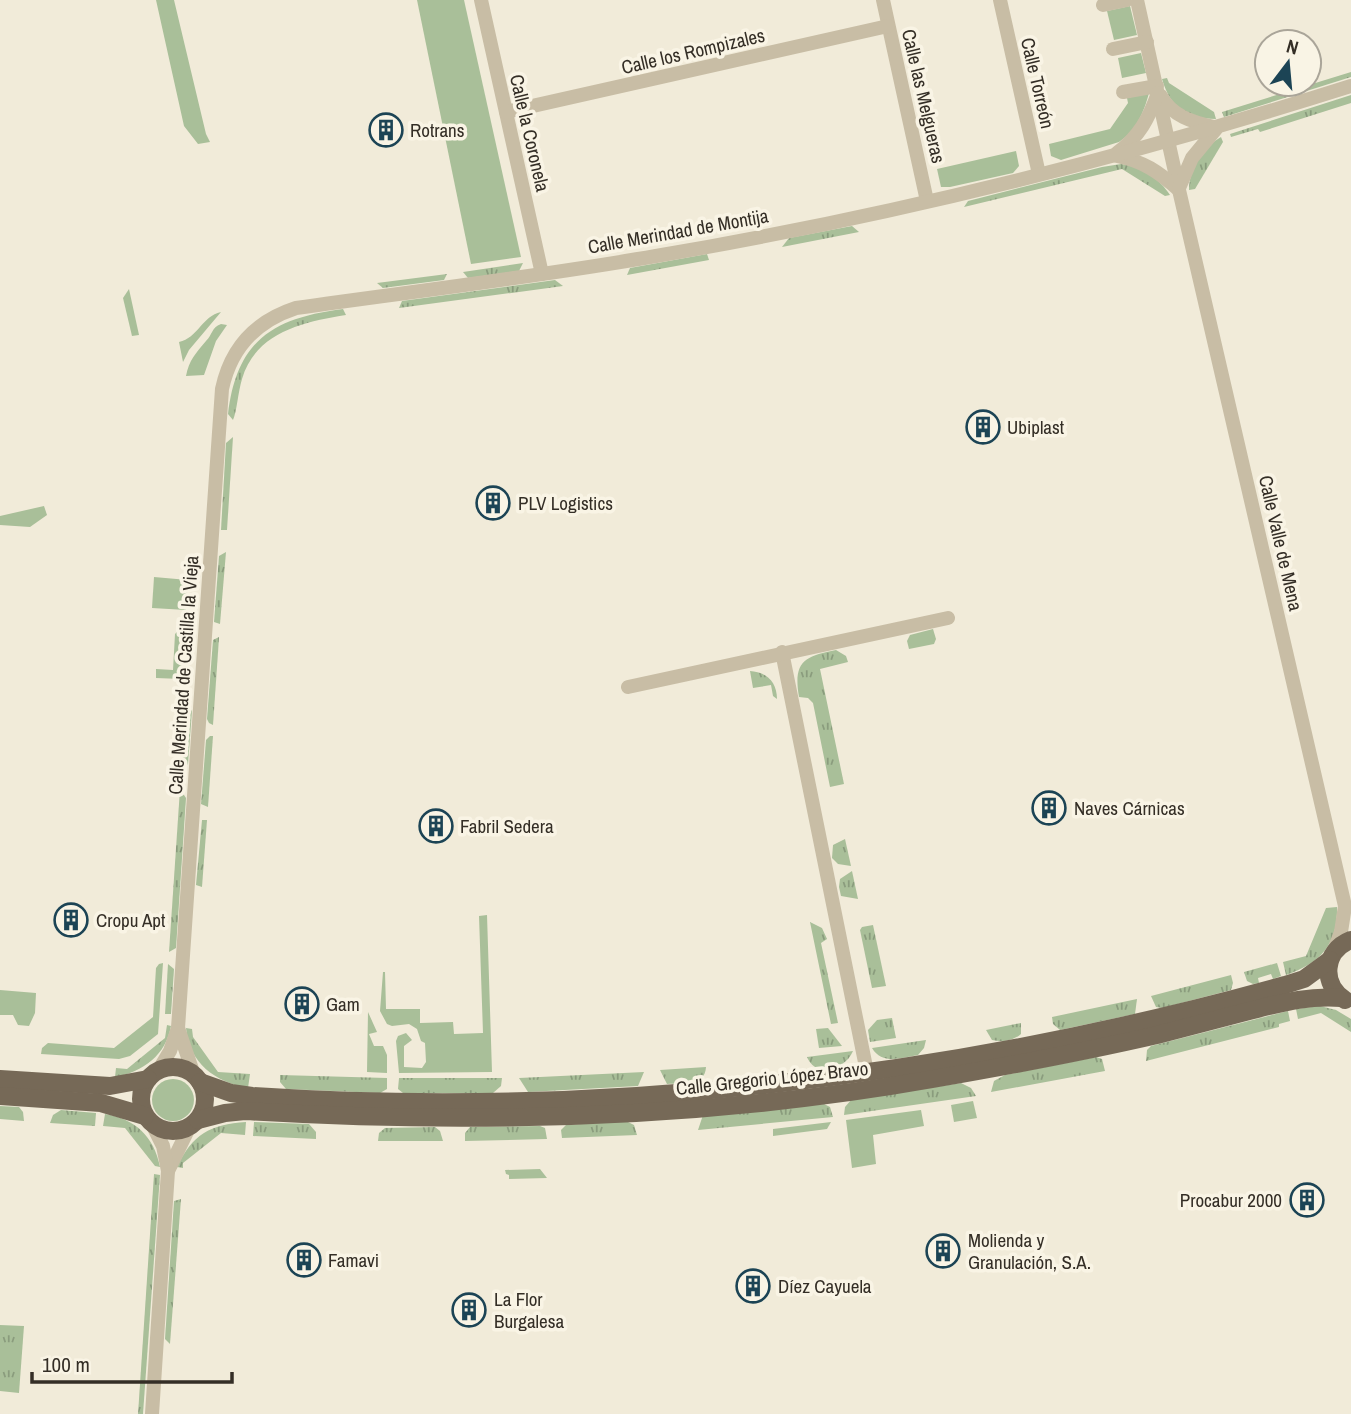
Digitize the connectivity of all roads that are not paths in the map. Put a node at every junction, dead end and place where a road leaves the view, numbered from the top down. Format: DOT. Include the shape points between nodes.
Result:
graph roads {
  1 [pos="481,0"];
  2 [pos="883,0"];
  3 [pos="1000,0"];
  4 [pos="1127,0"];
  5 [pos="1138,0"];
  6 [pos="1103,5"];
  7 [pos="888,26"];
  8 [pos="1147,41"];
  9 [pos="1113,49"];
  10 [pos="1351,86"];
  11 [pos="1158,89"];
  12 [pos="1123,92"];
  13 [pos="506,112"];
  14 [pos="1218,128"];
  15 [pos="1168,142"];
  16 [pos="1114,156"];
  17 [pos="1039,174"];
  18 [pos="1179,190"];
  19 [pos="927,201"];
  20 [pos="542,274"];
  21 [pos="251,332"];
  22 [pos="948,618"];
  23 [pos="782,652"];
  24 [pos="628,687"];
  25 [pos="1348,910"];
  26 [pos="1351,940"];
  27 [pos="1331,957"];
  28 [pos="1348,1002"];
  29 [pos="178,1028"];
  30 [pos="867,1072"];
  31 [pos="153,1075"];
  32 [pos="197,1078"];
  33 [pos="0,1079"];
  34 [pos="0,1096"];
  35 [pos="148,1120"];
  36 [pos="193,1124"];
  37 [pos="168,1171"];
  38 [pos="152,1414"];
  1 -- 13 [label="street, Calle la Coronela"];
  2 -- 7 [label="street, Calle las Melgueras"];
  3 -- 17 [label="street, Calle Torreón"];
  4 -- 6 [label="street"];
  5 -- 8 [label="street, Calle Valle de Mena"];
  7 -- 13 [label="street, Calle los Rompizales"];
  7 -- 19 [label="street, Calle las Melgueras"];
  8 -- 9 [label="street"];
  8 -- 11 [label="street, Calle Valle de Mena"];
  10 -- 14 [label="street, Calle Merindad de Montija"];
  11 -- 12 [label="street"];
  11 -- 14 [label="street" via="1170,109 1183,118"];
  11 -- 15 [label="street, Calle Valle de Mena"];
  11 -- 16 [label="street" via="1145,125"];
  13 -- 20 [label="street, Calle la Coronela"];
  14 -- 15 [label="street, Calle Merindad de Montija"];
  14 -- 18 [label="street" via="1192,158"];
  15 -- 16 [label="street, Calle Merindad de Montija"];
  15 -- 18 [label="street, Calle Valle de Mena"];
  16 -- 17 [label="street, Calle Merindad de Montija"];
  16 -- 18 [label="street" via="1143,162"];
  17 -- 19 [label="street, Calle Merindad de Montija"];
  18 -- 25 [label="street, Calle Valle de Mena"];
  19 -- 20 [label="street, Calle Merindad de Montija"];
  20 -- 21 [label="street, Calle Merindad de Montija" via="296,307"];
  21 -- 29 [label="street, Calle Merindad de Castilla la Vieja" via="229,365 222,389"];
  22 -- 23 [label="street"];
  23 -- 24 [label="street"];
  23 -- 30 [label="street, Calle Gregorio López Bravo"];
  25 -- 27 [label="street, Calle Valle de Mena"];
  26 -- 27 [label="main road, Calle Gregorio López Bravo"];
  27 -- 28 [label="main road" via="1328,978"];
  27 -- 30 [label="main road, Calle Gregorio López Bravo" via="1317,971 1295,982 1149,1020 985,1054"];
  28 -- 36 [label="main road, Calle Gregorio López Bravo" via="1305,997 1157,1035 978,1072 783,1099 554,1116 245,1111"];
  29 -- 31 [label="street, Calle Merindad de Castilla la Vieja" via="170,1051"];
  29 -- 32 [label="street, Calle Merindad de Castilla la Vieja"];
  30 -- 32 [label="main road, Calle Gregorio López Bravo" via="653,1095 457,1102 252,1096 231,1093"];
  31 -- 32 [label="main road" via="165,1068 181,1068"];
  31 -- 33 [label="main road" via="110,1086"];
  31 -- 35 [label="main road" via="141,1097"];
  32 -- 36 [label="main road" via="206,1101"];
  34 -- 35 [label="main road" via="101,1103"];
  35 -- 36 [label="main road" via="174,1132"];
  35 -- 37 [label="street" via="163,1146"];
  36 -- 37 [label="street"];
  37 -- 38 [label="street"];
}
